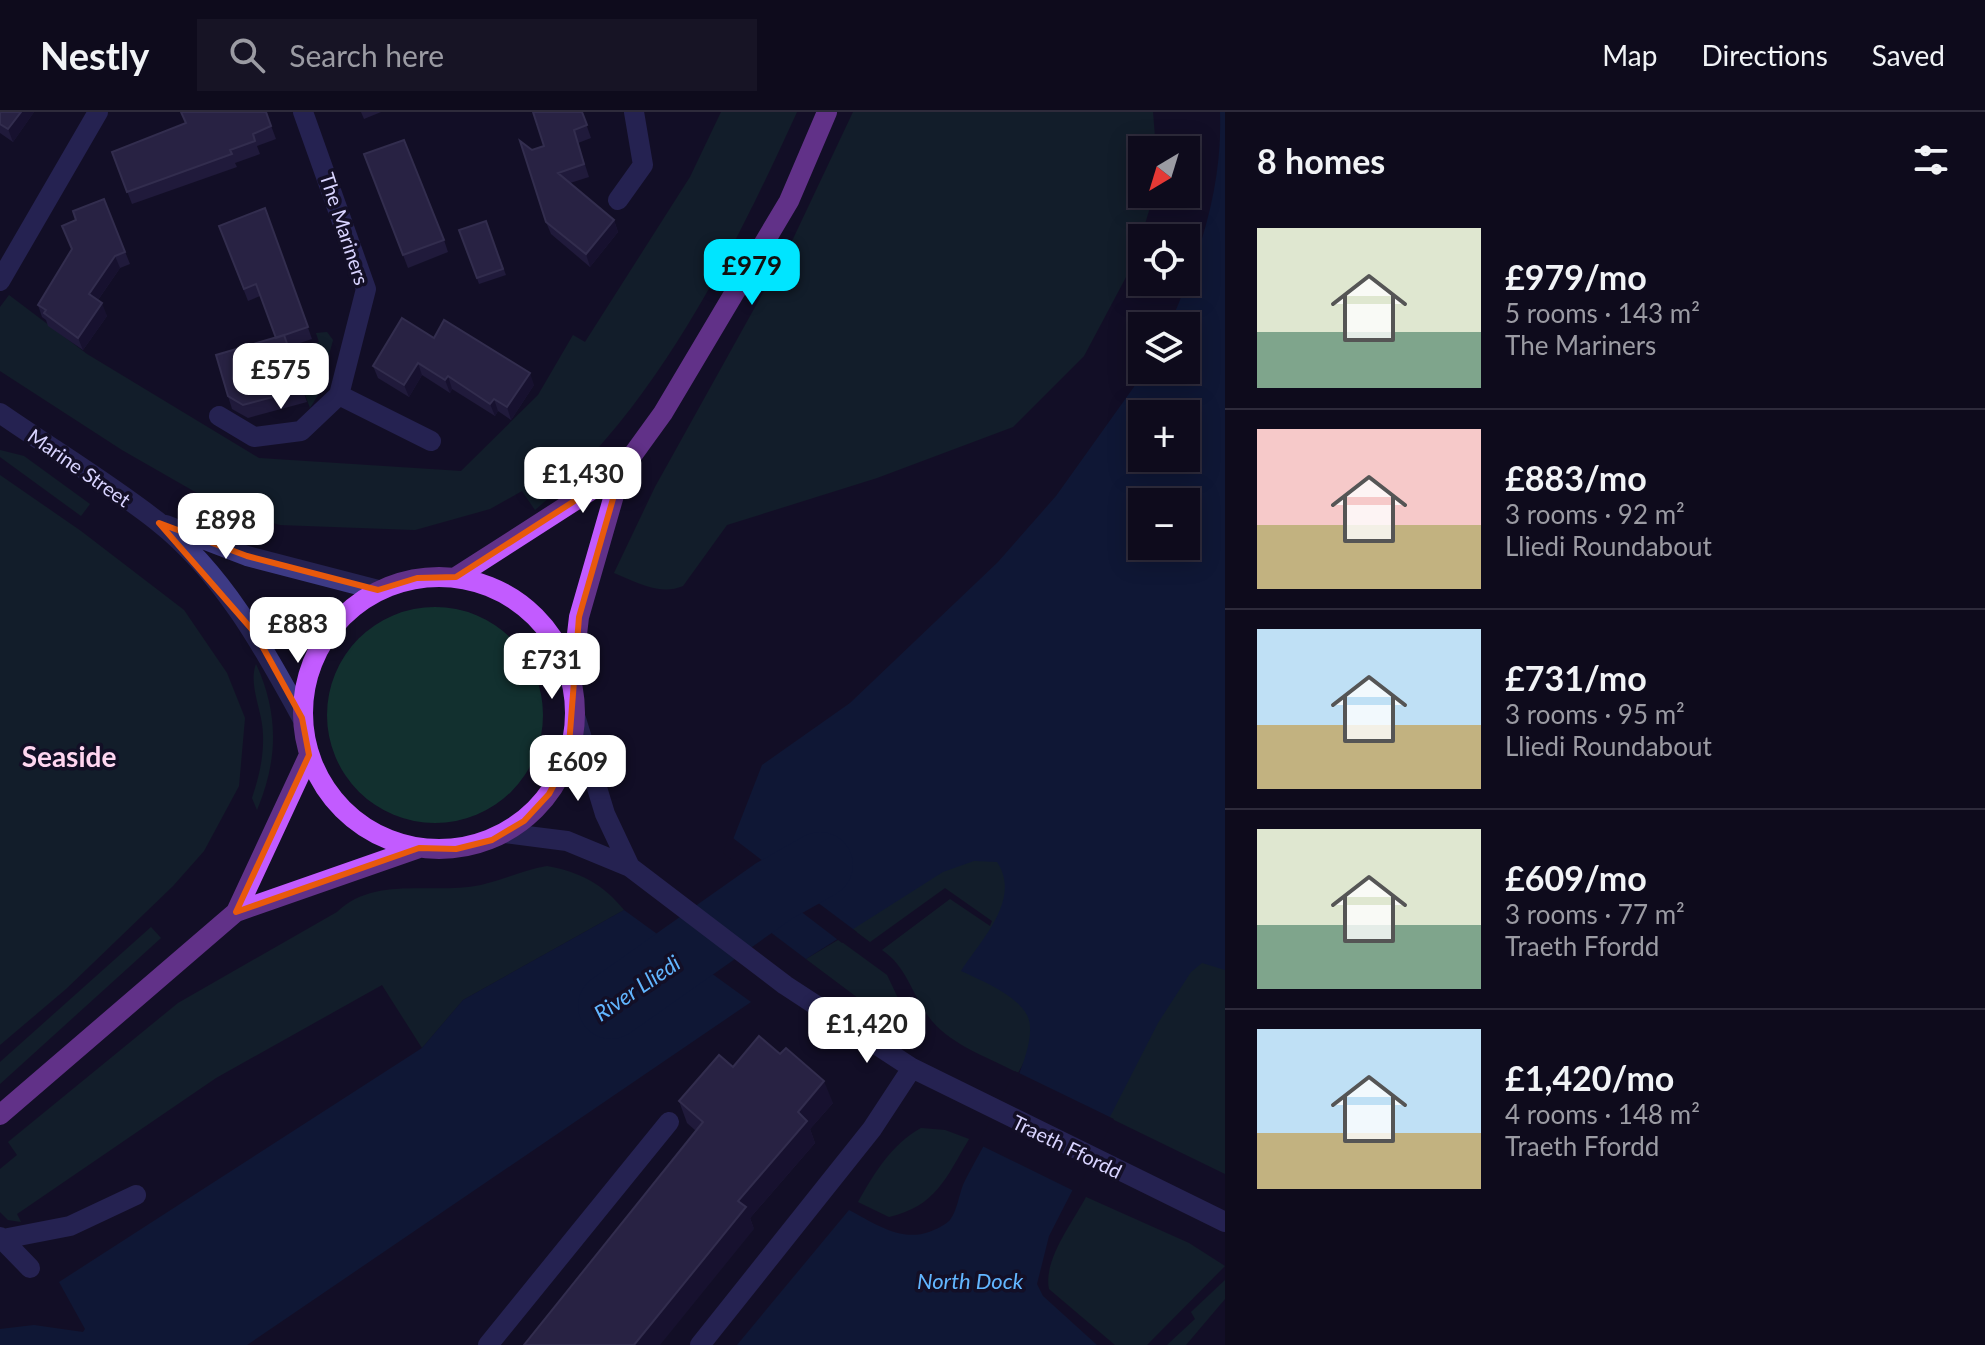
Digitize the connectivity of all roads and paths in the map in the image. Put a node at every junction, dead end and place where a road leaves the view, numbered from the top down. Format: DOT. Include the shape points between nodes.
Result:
graph roads {
  1 [pos="98,112"];
  2 [pos="303,112"];
  3 [pos="634,112"];
  4 [pos="827,112"];
  5 [pos="618,200"];
  6 [pos="0,281"];
  7 [pos="339,395"];
  8 [pos="0,413"];
  9 [pos="219,416"];
  10 [pos="431,441"];
  11 [pos="621,471"];
  12 [pos="159,523"];
  13 [pos="456,577"];
  14 [pos="378,590"];
  15 [pos="572,678"];
  16 [pos="302,718"];
  17 [pos="576,719"];
  18 [pos="309,755"];
  19 [pos="504,833"];
  20 [pos="419,848"];
  21 [pos="630,867"];
  22 [pos="236,912"];
  23 [pos="912,1068"];
  24 [pos="0,1115"];
  25 [pos="669,1122"];
  26 [pos="136,1195"];
  27 [pos="1225,1222"];
  28 [pos="1,1238"];
  29 [pos="30,1268"];
  30 [pos="488,1345"];
  31 [pos="700,1345"];
  1 -- 6 [label="street"];
  2 -- 7 [label="street, The Mariners" via="366,289"];
  3 -- 5 [label="street" via="643,165"];
  4 -- 11 [label="main road" via="789,201 663,413"];
  7 -- 9 [label="street" via="301,431 254,437"];
  7 -- 10 [label="street"];
  8 -- 12 [label="street, Marine Street"];
  11 -- 13 [label="main road"];
  11 -- 15 [label="main road" via="579,617"];
  12 -- 14 [label="street, Marine Street" via="247,556"];
  12 -- 16 [label="street, Marine Street" via="255,633"];
  13 -- 14 [label="main road" via="417,578"];
  13 -- 15 [label="main road" via="495,589 529,610 556,641"];
  14 -- 16 [label="main road" via="345,613 321,644 306,680"];
  15 -- 17 [label="main road"];
  16 -- 18 [label="main road"];
  17 -- 19 [label="main road" via="568,758 549,794 524,821"];
  17 -- 21 [label="street, Traeth Ffordd" via="605,814"];
  18 -- 20 [label="main road" via="326,790 351,818 383,838"];
  18 -- 22 [label="main road"];
  19 -- 20 [label="main road" via="456,849"];
  19 -- 21 [label="street, Traeth Ffordd" via="567,841"];
  20 -- 22 [label="main road"];
  21 -- 23 [label="street, Traeth Ffordd" via="785,985"];
  22 -- 24 [label="main road"];
  23 -- 27 [label="street, Traeth Ffordd"];
  23 -- 31 [label="street" via="872,1129"];
  25 -- 30 [label="street"];
  26 -- 28 [label="street" via="70,1226"];
  28 -- 29 [label="street"];
}
